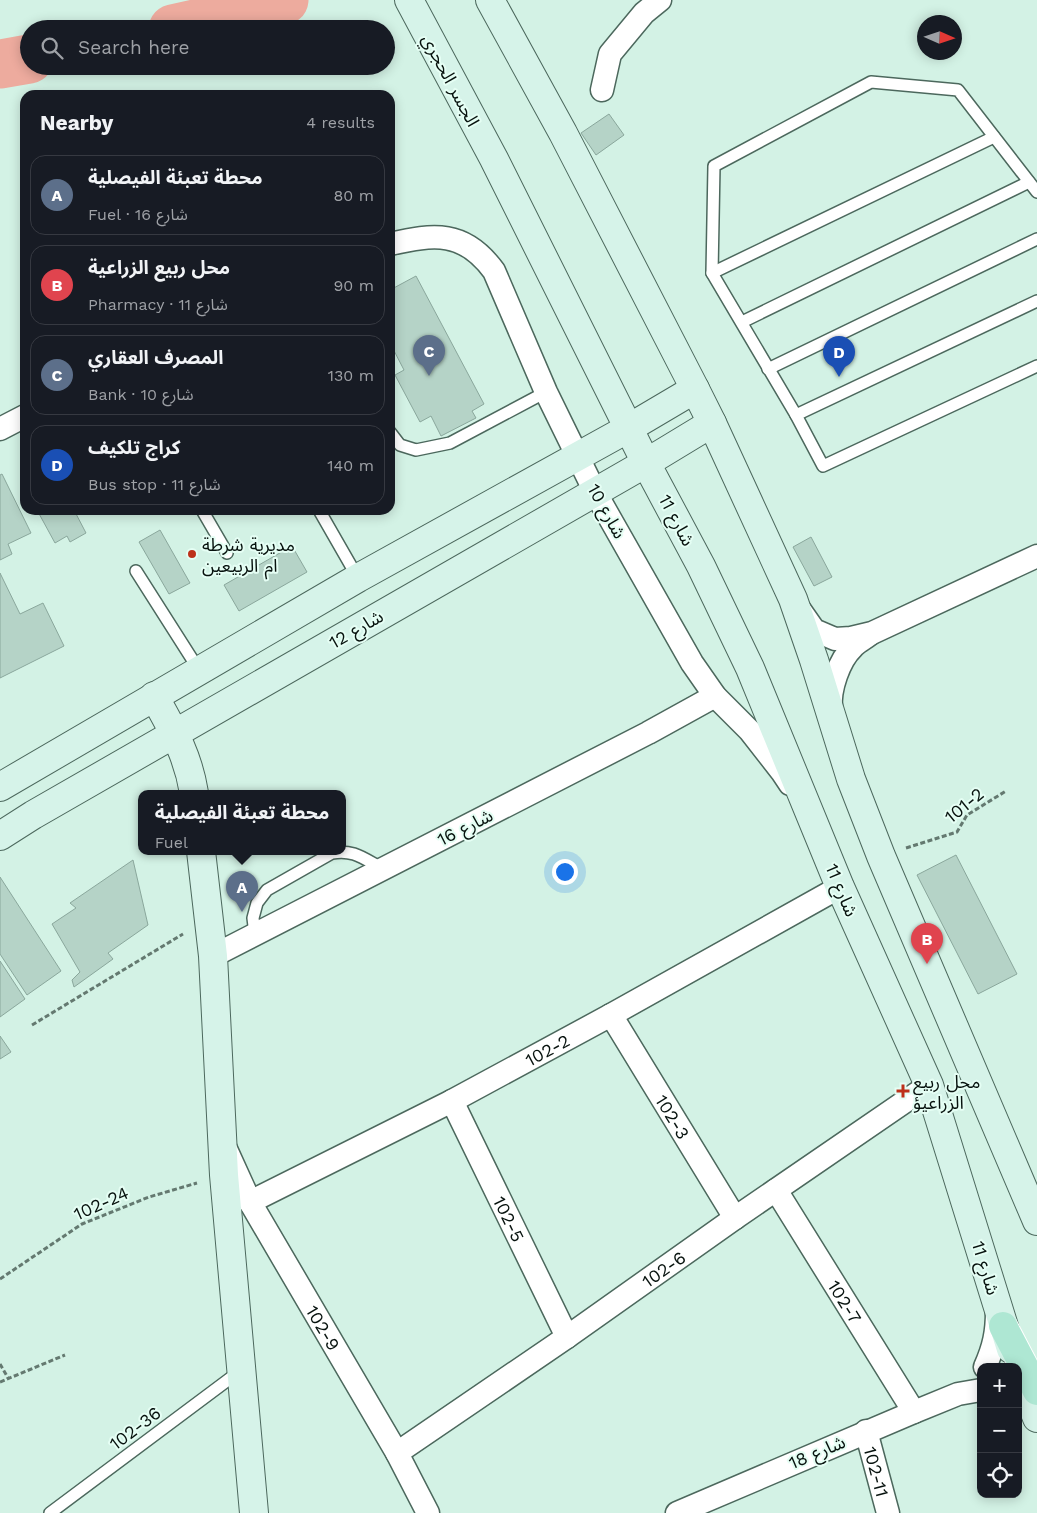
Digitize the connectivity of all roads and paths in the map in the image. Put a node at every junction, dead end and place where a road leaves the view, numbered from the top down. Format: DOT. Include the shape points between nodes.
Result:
graph roads {
  1 [pos="409,0"];
  2 [pos="490,0"];
  3 [pos="660,0"];
  4 [pos="602,90"];
  5 [pos="994,137"];
  6 [pos="1029,182"];
  7 [pos="1037,192"];
  8 [pos="1037,238"];
  9 [pos="395,243"];
  10 [pos="712,272"];
  11 [pos="1037,301"];
  12 [pos="742,322"];
  13 [pos="1037,366"];
  14 [pos="768,368"];
  15 [pos="695,389"];
  16 [pos="546,392"];
  17 [pos="796,415"];
  18 [pos="20,419"];
  19 [pos="712,423"];
  20 [pos="629,428"];
  21 [pos="0,429"];
  22 [pos="395,438"];
  23 [pos="578,455"];
  24 [pos="646,463"];
  25 [pos="595,492"];
  26 [pos="205,515"];
  27 [pos="322,515"];
  28 [pos="227,554"];
  29 [pos="1037,556"];
  30 [pos="136,572"];
  31 [pos="358,578"];
  32 [pos="793,599"];
  33 [pos="872,633"];
  34 [pos="199,670"];
  35 [pos="154,696"];
  36 [pos="715,696"];
  37 [pos="832,719"];
  38 [pos="175,734"];
  39 [pos="0,787"];
  40 [pos="193,790"];
  41 [pos="1006,791"];
  42 [pos="816,828"];
  43 [pos="0,836"];
  44 [pos="346,852"];
  45 [pos="201,855"];
  46 [pos="328,855"];
  47 [pos="881,856"];
  48 [pos="383,869"];
  49 [pos="840,887"];
  50 [pos="209,918"];
  51 [pos="255,934"];
  52 [pos="213,956"];
  53 [pos="611,1015"];
  54 [pos="32,1025"];
  55 [pos="929,1085"];
  56 [pos="452,1101"];
  57 [pos="222,1140"];
  58 [pos="224,1175"];
  59 [pos="776,1190"];
  60 [pos="250,1202"];
  61 [pos="735,1218"];
  62 [pos="1037,1220"];
  63 [pos="0,1279"];
  64 [pos="1000,1314"];
  65 [pos="568,1337"];
  66 [pos="65,1355"];
  67 [pos="987,1363"];
  68 [pos="1016,1363"];
  69 [pos="0,1364"];
  70 [pos="242,1370"];
  71 [pos="977,1377"];
  72 [pos="8,1378"];
  73 [pos="1022,1379"];
  74 [pos="0,1382"];
  75 [pos="977,1391"];
  76 [pos="1037,1391"];
  77 [pos="958,1394"];
  78 [pos="1022,1406"];
  79 [pos="914,1412"];
  80 [pos="1037,1418"];
  81 [pos="1037,1425"];
  82 [pos="866,1431"];
  83 [pos="397,1453"];
  84 [pos="50,1513"];
  85 [pos="254,1513"];
  86 [pos="428,1513"];
  87 [pos="677,1513"];
  88 [pos="888,1513"];
  1 -- 20 [label="main road, الجسر الحجري" via="494,159"];
  2 -- 15 [label="main road" via="563,133"];
  3 -- 4 [label="street" via="644,13 610,54"];
  5 -- 6 [label="lane"];
  5 -- 10 [label="lane"];
  5 -- 10 [label="lane" via="958,90 871,82 714,166"];
  6 -- 7 [label="lane"];
  6 -- 12 [label="lane"];
  8 -- 14 [label="lane"];
  9 -- 16 [label="street, شارع 10" via="414,238 453,239 486,260 494,271"];
  10 -- 12 [label="lane"];
  11 -- 17 [label="lane"];
  12 -- 14 [label="lane"];
  13 -- 17 [label="lane" via="823,466"];
  14 -- 17 [label="lane"];
  15 -- 19 [label="main road"];
  15 -- 20 [label="main road"];
  16 -- 22 [label="lane" via="450,443 416,450 400,445"];
  16 -- 23 [label="street, شارع 10"];
  18 -- 21 [label="street"];
  19 -- 24 [label="main road, شارع 12"];
  19 -- 32 [label="main road"];
  20 -- 23 [label="main road"];
  20 -- 24 [label="main road, شارع 11"];
  23 -- 25 [label="street, شارع 10"];
  23 -- 31 [label="main road"];
  24 -- 25 [label="main road, شارع 12"];
  24 -- 42 [label="main road, شارع 11" via="750,668"];
  25 -- 36 [label="street, شارع 10" via="692,663"];
  25 -- 38 [label="main road, شارع 12"];
  26 -- 28 [label="lane"];
  27 -- 31 [label="lane"];
  29 -- 33 [label="street"];
  30 -- 34 [label="lane"];
  31 -- 34 [label="main road"];
  32 -- 33 [label="street" via="814,630 835,639"];
  32 -- 37 [label="main road"];
  33 -- 37 [label="street" via="852,648 837,672 830,698"];
  34 -- 35 [label="main road"];
  35 -- 38 [label="main road"];
  35 -- 39 [label="main road"];
  36 -- 42 [label="street, شارع 10" via="750,731 782,772"];
  36 -- 48 [label="street, شارع 16"];
  37 -- 47 [label="main road"];
  38 -- 40 [label="main road" via="188,762"];
  38 -- 43 [label="main road, شارع 12"];
  41 -- 47 [label="path, 101-2" via="967,815 957,832"];
  42 -- 49 [label="main road, شارع 11"];
  44 -- 48 [label="lane"];
  45 -- 50 [label="main road"];
  46 -- 51 [label="lane" via="267,890 257,903"];
  47 -- 62 [label="main road"];
  48 -- 51 [label="street, شارع 16"];
  49 -- 53 [label="street, 102-2"];
  49 -- 55 [label="main road, شارع 11"];
  50 -- 52 [label="main road"];
  50 -- 54 [label="path"];
  51 -- 52 [label="street, شارع 16"];
  52 -- 57 [label="main road"];
  53 -- 56 [label="street, 102-2"];
  53 -- 61 [label="street, 102-3"];
  55 -- 59 [label="street, 102-6"];
  55 -- 64 [label="main road, شارع 11"];
  56 -- 60 [label="street, 102-2"];
  56 -- 65 [label="street, 102-5"];
  57 -- 58 [label="main road"];
  57 -- 60 [label="street, 102-9"];
  58 -- 63 [label="path, 102-24" via="149,1197 82,1224"];
  58 -- 70 [label="main road"];
  59 -- 61 [label="street, 102-6"];
  59 -- 79 [label="street, 102-7"];
  60 -- 83 [label="street, 102-9"];
  61 -- 65 [label="street, 102-6"];
  64 -- 67 [label="street"];
  64 -- 68 [label="main road, شارع 11"];
  64 -- 76 [label="main road"];
  65 -- 83 [label="street, 102-6"];
  66 -- 72 [label="path"];
  69 -- 72 [label="path"];
  70 -- 84 [label="lane, 102-36"];
  70 -- 85 [label="main road"];
  71 -- 77 [label="street"];
  72 -- 74 [label="path"];
  73 -- 80 [label="main road, شارع 11"];
  75 -- 77 [label="street"];
  77 -- 79 [label="street, شارع 18"];
  78 -- 81 [label="street"];
  79 -- 82 [label="street, شارع 18"];
  82 -- 87 [label="street, شارع 18"];
  82 -- 88 [label="street, 102-11"];
  83 -- 86 [label="street, 102-9"];
}
